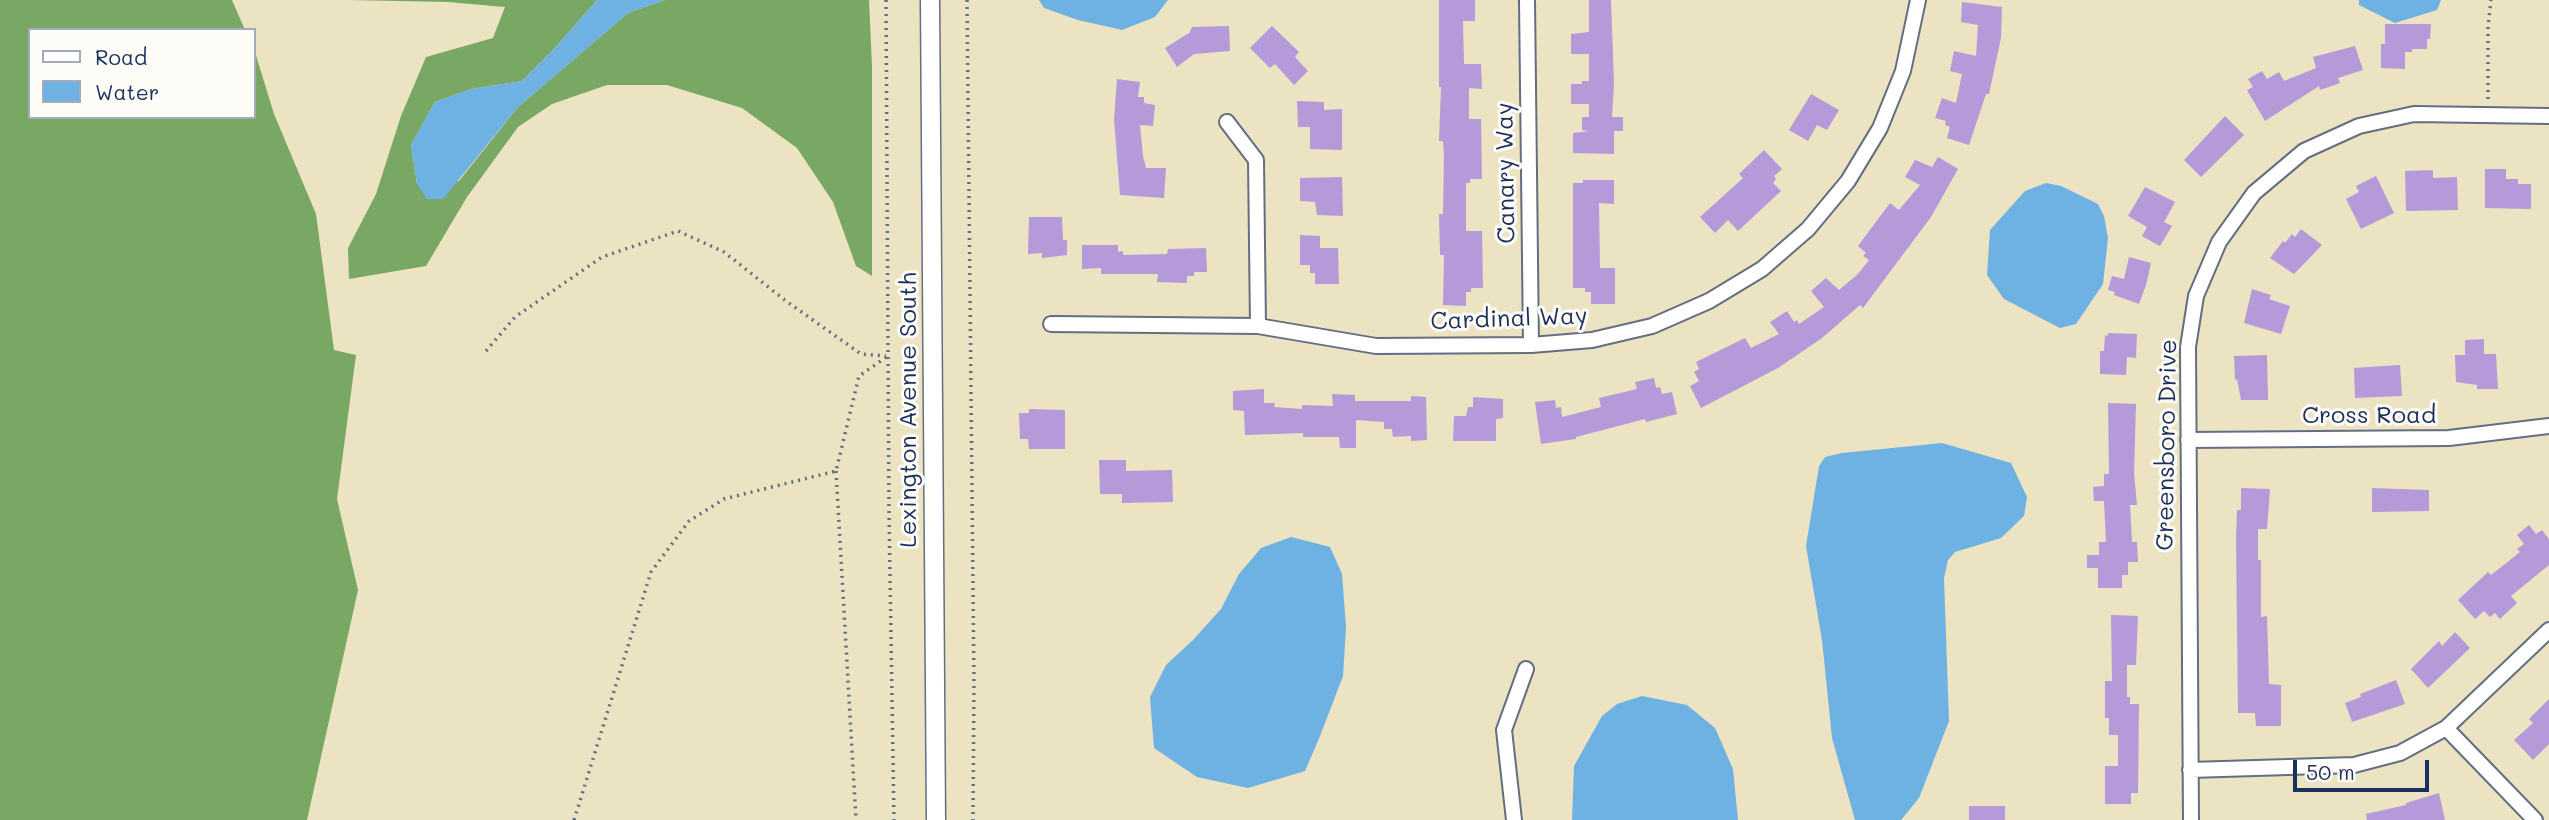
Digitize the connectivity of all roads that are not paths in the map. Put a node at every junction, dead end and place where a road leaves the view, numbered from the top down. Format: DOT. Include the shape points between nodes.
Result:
graph roads {
  1 [pos="930,0"];
  2 [pos="1527,0"];
  3 [pos="1918,0"];
  4 [pos="2549,116"];
  5 [pos="1227,122"];
  6 [pos="1051,324"];
  7 [pos="1258,326"];
  8 [pos="1531,345"];
  9 [pos="2549,426"];
  10 [pos="2188,440"];
  11 [pos="2549,631"];
  12 [pos="1526,669"];
  13 [pos="2446,728"];
  14 [pos="2190,769"];
  15 [pos="936,820"];
  16 [pos="1514,820"];
  17 [pos="2190,820"];
  18 [pos="2535,820"];
  1 -- 15 [label="street, Lexington Avenue South"];
  2 -- 8 [label="street, Canary Way"];
  3 -- 8 [label="street, Cardinal Way" via="1903,71 1880,128 1848,181 1808,229 1762,268 1709,301 1652,326 1592,340"];
  4 -- 10 [label="street, Greensboro Drive" via="2414,114 2359,125 2304,151 2254,193 2219,242 2196,296 2188,347"];
  5 -- 7 [label="street" via="1256,160"];
  6 -- 7 [label="street, Cardinal Way"];
  7 -- 8 [label="street, Cardinal Way" via="1376,346"];
  9 -- 10 [label="street, Cross Road" via="2449,438"];
  10 -- 14 [label="street, Greensboro Drive"];
  11 -- 13 [label="street"];
  12 -- 16 [label="street" via="1504,730"];
  13 -- 14 [label="street" via="2400,752 2354,765"];
  13 -- 18 [label="street"];
  14 -- 17 [label="street, Greensboro Drive"];
}
